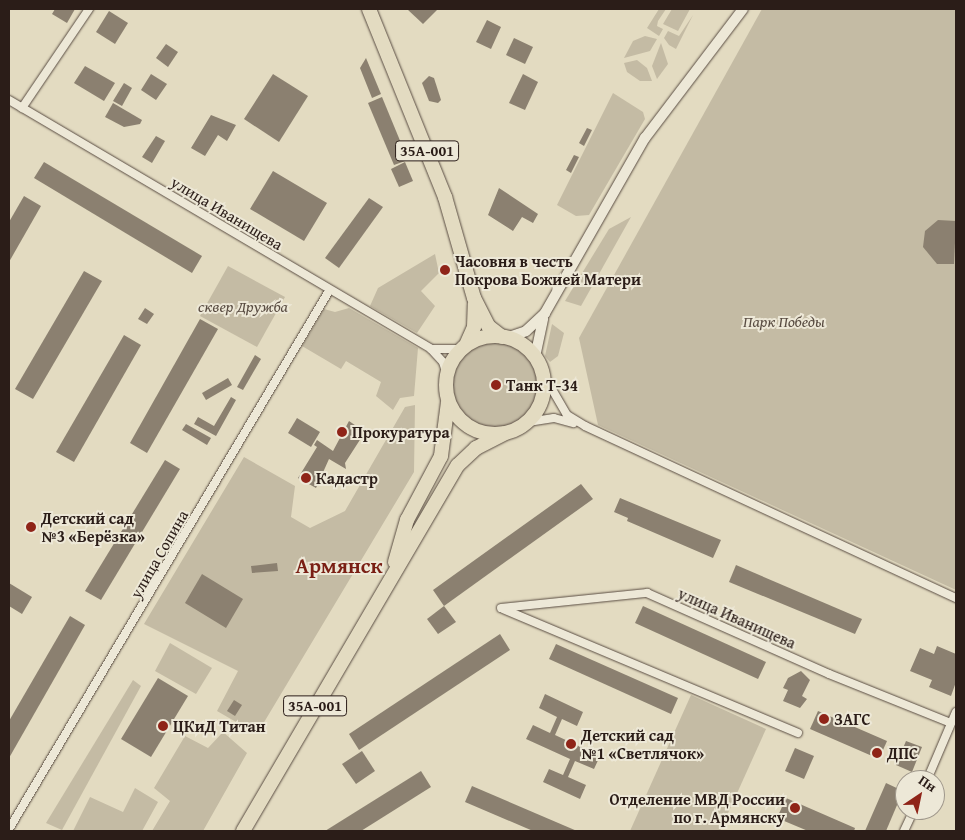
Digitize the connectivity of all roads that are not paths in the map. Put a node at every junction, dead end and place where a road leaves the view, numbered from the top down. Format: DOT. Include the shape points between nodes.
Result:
graph roads {
  1 [pos="89,9"];
  2 [pos="369,9"];
  3 [pos="743,9"];
  4 [pos="9,100"];
  5 [pos="22,108"];
  6 [pos="329,291"];
  7 [pos="474,298"];
  8 [pos="544,313"];
  9 [pos="504,337"];
  10 [pos="464,347"];
  11 [pos="432,350"];
  12 [pos="535,357"];
  13 [pos="542,372"];
  14 [pos="447,376"];
  15 [pos="448,401"];
  16 [pos="528,422"];
  17 [pos="585,426"];
  18 [pos="504,434"];
  19 [pos="388,582"];
  20 [pos="956,598"];
  21 [pos="956,712"];
  22 [pos="952,723"];
  23 [pos="798,733"];
  24 [pos="931,770"];
  25 [pos="9,829"];
  26 [pos="244,831"];
  1 -- 5 [label="street"];
  2 -- 7 [label="highway, 35А-001" via="445,197"];
  3 -- 8 [label="main road" via="645,138"];
  4 -- 5 [label="street, улица Иванищева"];
  5 -- 6 [label="street, улица Иванищева"];
  6 -- 11 [label="street, улица Иванищева"];
  6 -- 25 [label="street, улица Сопина"];
  7 -- 9 [label="highway, 35А-001" via="488,326"];
  7 -- 10 [label="highway, 35А-001" via="474,327"];
  8 -- 9 [label="main road" via="526,331"];
  8 -- 12 [label="main road"];
  9 -- 10 [label="highway" via="483,338"];
  9 -- 12 [label="highway, 35А-001"];
  10 -- 11 [label="street"];
  10 -- 14 [label="highway, 35А-001"];
  11 -- 14 [label="street, улица Иванищева" via="443,362"];
  12 -- 13 [label="highway"];
  13 -- 16 [label="highway" via="542,399"];
  13 -- 17 [label="street" via="567,415"];
  14 -- 15 [label="highway, 35А-001"];
  15 -- 18 [label="highway" via="469,427 492,435"];
  15 -- 19 [label="highway, 35А-001" via="441,456 407,520"];
  16 -- 17 [label="street" via="554,418"];
  16 -- 18 [label="highway, 35А-001"];
  17 -- 20 [label="street"];
  18 -- 19 [label="highway, 35А-001" via="476,448 458,466"];
  19 -- 26 [label="highway, 35А-001"];
  21 -- 22 [label="street"];
  22 -- 23 [label="street, улица Иванищева" via="829,674 646,593 501,608"];
  22 -- 24 [label="street"];
}
